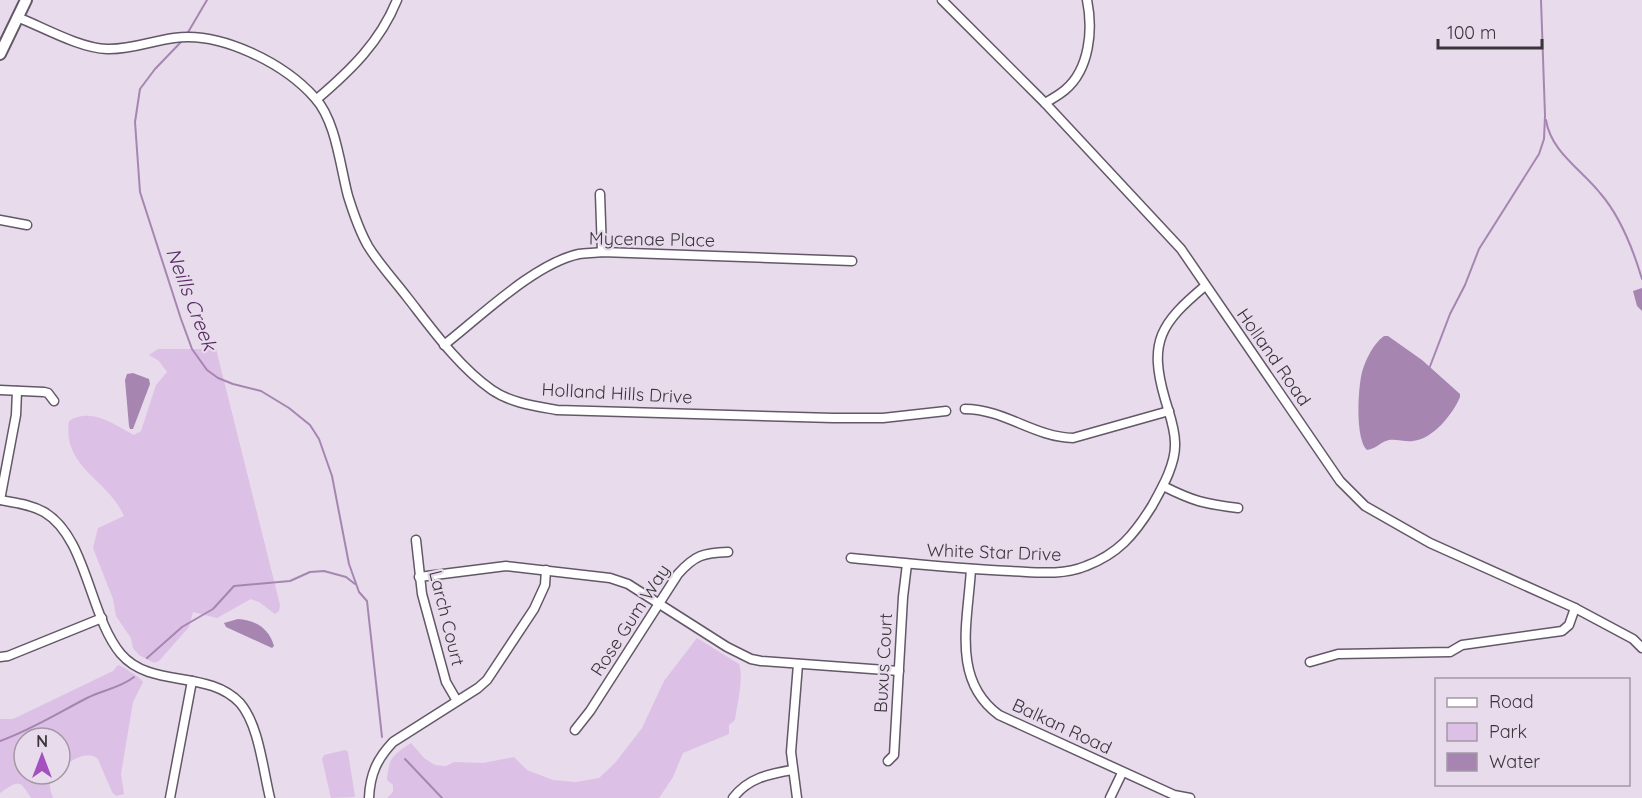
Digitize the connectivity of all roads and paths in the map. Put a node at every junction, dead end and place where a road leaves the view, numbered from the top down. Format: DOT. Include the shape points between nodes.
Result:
graph roads {
  1 [pos="26,0"];
  2 [pos="397,0"];
  3 [pos="942,0"];
  4 [pos="1087,0"];
  5 [pos="18,17"];
  6 [pos="0,54"];
  7 [pos="317,99"];
  8 [pos="1045,103"];
  9 [pos="600,194"];
  10 [pos="0,220"];
  11 [pos="27,225"];
  12 [pos="602,252"];
  13 [pos="852,261"];
  14 [pos="1205,286"];
  15 [pos="444,345"];
  16 [pos="0,390"];
  17 [pos="17,391"];
  18 [pos="54,401"];
  19 [pos="965,409"];
  20 [pos="946,411"];
  21 [pos="1169,411"];
  22 [pos="1163,486"];
  23 [pos="0,500"];
  24 [pos="1238,508"];
  25 [pos="416,540"];
  26 [pos="728,552"];
  27 [pos="851,558"];
  28 [pos="907,564"];
  29 [pos="972,569"];
  30 [pos="546,570"];
  31 [pos="419,577"];
  32 [pos="658,603"];
  33 [pos="1575,608"];
  34 [pos="102,618"];
  35 [pos="1642,648"];
  36 [pos="0,657"];
  37 [pos="1310,662"];
  38 [pos="798,664"];
  39 [pos="899,671"];
  40 [pos="192,681"];
  41 [pos="457,701"];
  42 [pos="575,730"];
  43 [pos="888,761"];
  44 [pos="792,770"];
  45 [pos="1122,773"];
  46 [pos="170,798"];
  47 [pos="270,798"];
  48 [pos="369,798"];
  49 [pos="733,798"];
  50 [pos="797,798"];
  51 [pos="1110,798"];
  52 [pos="1190,798"];
  1 -- 5 [label="street"];
  2 -- 7 [label="street" via="380,36 363,58"];
  3 -- 8 [label="street, Holland Road"];
  4 -- 8 [label="street" via="1091,24 1079,73 1067,89"];
  5 -- 6 [label="street"];
  5 -- 7 [label="street, Holland Hills Drive" via="78,43 106,49 194,36 217,39 297,80"];
  7 -- 15 [label="street, Holland Hills Drive" via="333,130 348,197 368,245"];
  8 -- 14 [label="street, Holland Road" via="1181,249"];
  9 -- 12 [label="street"];
  10 -- 11 [label="street"];
  12 -- 13 [label="street, Mycenae Place"];
  12 -- 15 [label="street, Mycenae Place" via="560,260 524,280"];
  14 -- 21 [label="street, White Star Drive" via="1176,312 1159,342 1158,368"];
  14 -- 33 [label="street, Holland Road" via="1340,481 1365,506 1430,543"];
  15 -- 20 [label="street, Holland Hills Drive" via="493,391 521,403 557,410 833,418"];
  16 -- 17 [label="street"];
  17 -- 18 [label="street" via="48,393"];
  17 -- 23 [label="street"];
  19 -- 21 [label="street" via="994,412 1059,438 1072,438"];
  21 -- 22 [label="street, White Star Drive" via="1176,444"];
  22 -- 24 [label="street" via="1205,505"];
  22 -- 29 [label="street, White Star Drive" via="1124,544 1086,567 1057,573"];
  23 -- 34 [label="street" via="32,506 57,522 73,546"];
  25 -- 31 [label="street, Larch Court"];
  26 -- 32 [label="street, Rose Gum Way" via="705,553 690,561"];
  27 -- 28 [label="street, White Star Drive"];
  28 -- 29 [label="street, White Star Drive"];
  28 -- 39 [label="street, Buxus Court"];
  29 -- 45 [label="street, Balkan Road" via="965,651 968,670 980,697 999,715"];
  30 -- 31 [label="street" via="494,566"];
  30 -- 32 [label="street" via="610,578"];
  30 -- 41 [label="street" via="541,597 495,670 478,688"];
  31 -- 41 [label="street, Larch Court" via="446,682"];
  32 -- 38 [label="street" via="741,655"];
  32 -- 42 [label="street, Rose Gum Way"];
  33 -- 35 [label="street, Holland Road" via="1633,639"];
  33 -- 37 [label="street" via="1569,625 1562,631 1462,645 1450,652 1338,654"];
  34 -- 36 [label="street"];
  34 -- 40 [label="street" via="113,643 131,664"];
  38 -- 39 [label="street"];
  38 -- 44 [label="street"];
  39 -- 43 [label="street, Buxus Court" via="894,755"];
  40 -- 46 [label="street"];
  40 -- 47 [label="street" via="211,684 228,693 250,717"];
  41 -- 48 [label="street" via="393,742 382,754 372,775"];
  44 -- 49 [label="street" via="753,780"];
  44 -- 50 [label="street"];
  45 -- 51 [label="street"];
  45 -- 52 [label="street, Balkan Road"];
}
